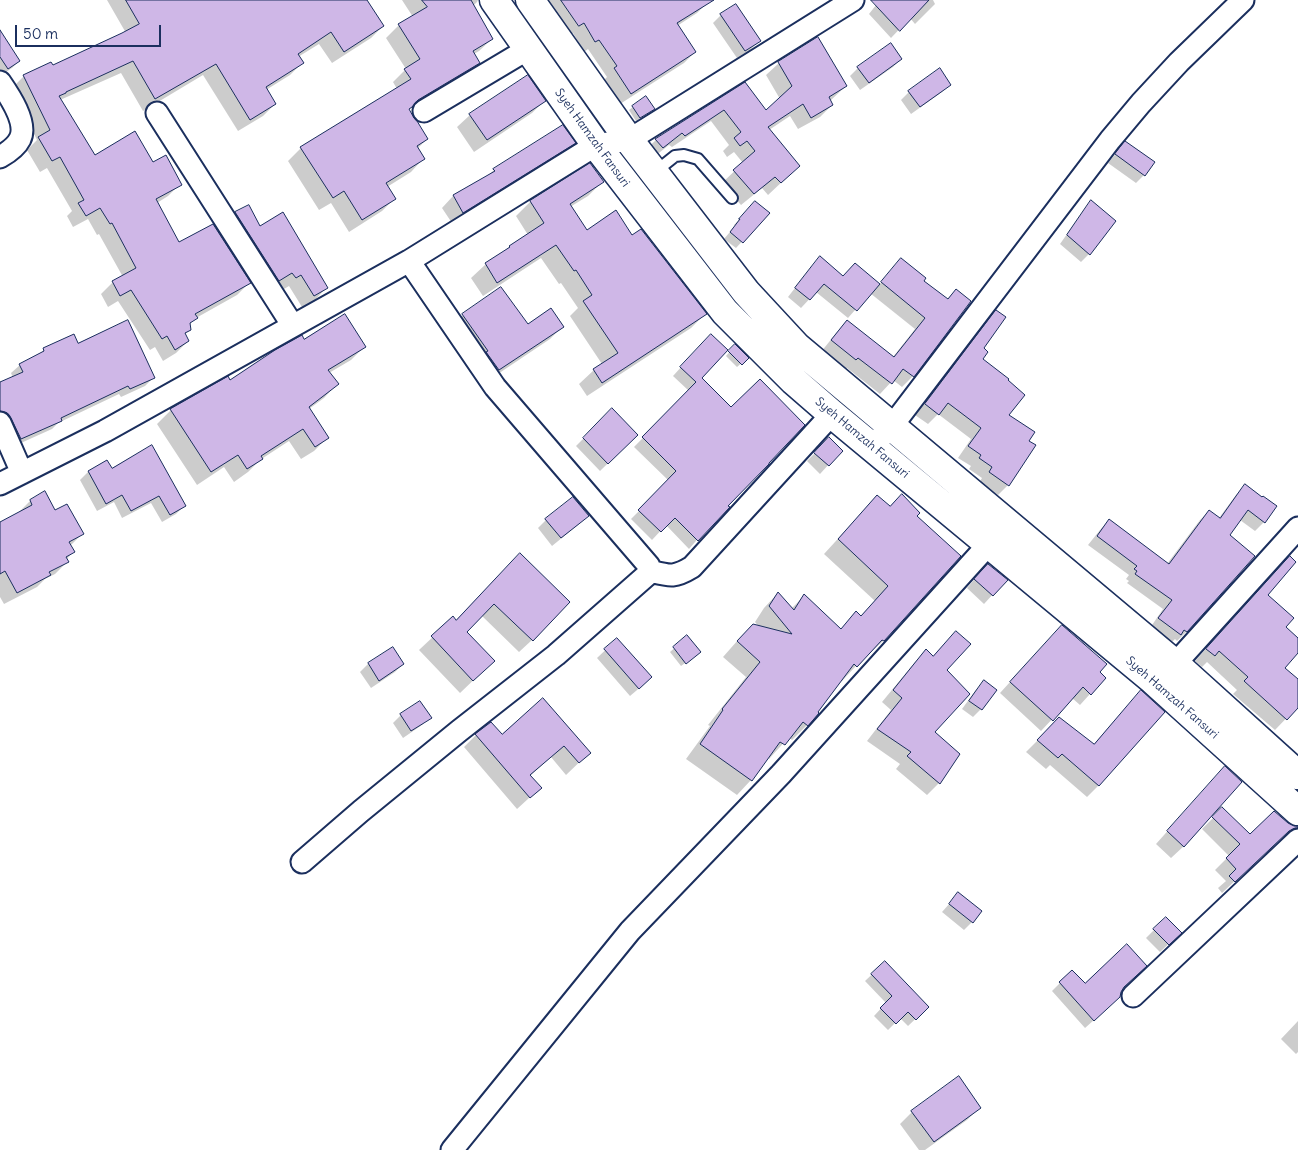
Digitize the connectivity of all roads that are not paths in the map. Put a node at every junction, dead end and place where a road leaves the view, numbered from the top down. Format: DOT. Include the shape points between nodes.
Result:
graph roads {
  1 [pos="494,0"];
  2 [pos="530,0"];
  3 [pos="853,0"];
  4 [pos="1243,0"];
  5 [pos="528,48"];
  6 [pos="0,82"];
  7 [pos="424,111"];
  8 [pos="157,113"];
  9 [pos="629,140"];
  10 [pos="596,145"];
  11 [pos="0,158"];
  12 [pos="654,173"];
  13 [pos="732,198"];
  14 [pos="409,261"];
  15 [pos="293,326"];
  16 [pos="832,414"];
  17 [pos="0,423"];
  18 [pos="892,426"];
  19 [pos="872,446"];
  20 [pos="22,473"];
  21 [pos="0,484"];
  22 [pos="1298,528"];
  23 [pos="989,544"];
  24 [pos="650,571"];
  25 [pos="1175,664"];
  26 [pos="1295,773"];
  27 [pos="1271,786"];
  28 [pos="1298,810"];
  29 [pos="1298,840"];
  30 [pos="302,862"];
  31 [pos="1133,996"];
  32 [pos="452,1150"];
  1 -- 5 [label="main road, Syeh Hamzah Fansuri"];
  2 -- 9 [label="main road"];
  3 -- 9 [label="street"];
  4 -- 18 [label="street" via="1179,62 1110,140"];
  5 -- 7 [label="street"];
  5 -- 10 [label="main road, Syeh Hamzah Fansuri"];
  6 -- 11 [label="street" via="14,104 23,129 20,139"];
  8 -- 15 [label="street"];
  9 -- 10 [label="street"];
  9 -- 12 [label="main road"];
  10 -- 14 [label="street"];
  10 -- 16 [label="main road, Syeh Hamzah Fansuri" via="725,312"];
  12 -- 13 [label="lane" via="675,156 698,159"];
  12 -- 18 [label="main road" via="746,292 797,346"];
  14 -- 15 [label="street"];
  14 -- 24 [label="street" via="495,387 650,566"];
  15 -- 20 [label="street" via="105,431"];
  16 -- 19 [label="main road, Syeh Hamzah Fansuri"];
  16 -- 24 [label="street" via="692,567 669,576"];
  17 -- 20 [label="street"];
  18 -- 19 [label="street"];
  18 -- 25 [label="main road"];
  19 -- 23 [label="main road, Syeh Hamzah Fansuri"];
  20 -- 21 [label="street"];
  22 -- 25 [label="street"];
  23 -- 27 [label="main road, Syeh Hamzah Fansuri" via="1153,680"];
  23 -- 32 [label="street" via="781,774 630,930"];
  24 -- 30 [label="street" via="556,655 406,774"];
  25 -- 26 [label="main road"];
  26 -- 27 [label="main road"];
  27 -- 28 [label="main road, Syeh Hamzah Fansuri"];
  29 -- 31 [label="street"];
}
